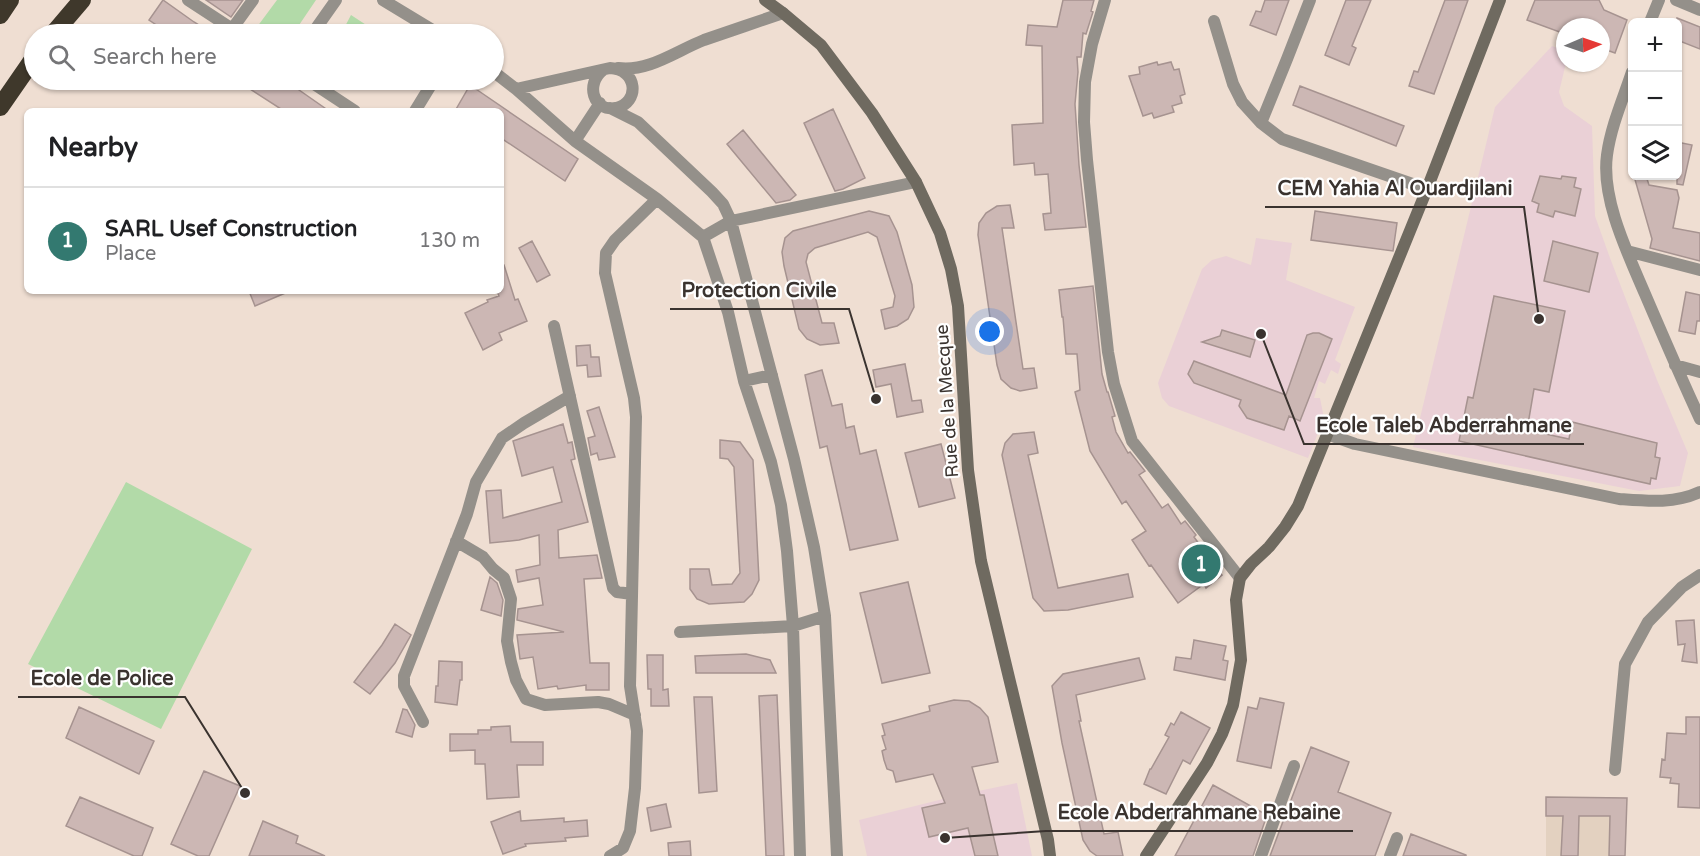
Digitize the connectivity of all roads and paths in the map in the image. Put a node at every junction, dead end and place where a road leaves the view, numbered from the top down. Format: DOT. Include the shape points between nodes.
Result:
graph roads {
  1 [pos="10,0"];
  2 [pos="82,0"];
  3 [pos="188,0"];
  4 [pos="253,0"];
  5 [pos="336,0"];
  6 [pos="383,0"];
  7 [pos="765,0"];
  8 [pos="1104,0"];
  9 [pos="1310,0"];
  10 [pos="1500,0"];
  11 [pos="1659,0"];
  12 [pos="1676,0"];
  13 [pos="1700,10"];
  14 [pos="783,13"];
  15 [pos="0,15"];
  16 [pos="1652,18"];
  17 [pos="1214,21"];
  18 [pos="62,24"];
  19 [pos="224,24"];
  20 [pos="240,24"];
  21 [pos="319,24"];
  22 [pos="423,24"];
  23 [pos="648,66"];
  24 [pos="618,68"];
  25 [pos="603,70"];
  26 [pos="24,72"];
  27 [pos="504,80"];
  28 [pos="1628,83"];
  29 [pos="516,89"];
  30 [pos="323,90"];
  31 [pos="428,90"];
  32 [pos="632,94"];
  33 [pos="605,106"];
  34 [pos="0,107"];
  35 [pos="350,108"];
  36 [pos="417,108"];
  37 [pos="638,122"];
  38 [pos="1261,123"];
  39 [pos="575,141"];
  40 [pos="916,182"];
  41 [pos="1427,189"];
  42 [pos="657,199"];
  43 [pos="730,221"];
  44 [pos="703,237"];
  45 [pos="1627,251"];
  46 [pos="1700,270"];
  47 [pos="554,326"];
  48 [pos="1675,365"];
  49 [pos="1700,372"];
  50 [pos="772,375"];
  51 [pos="744,381"];
  52 [pos="570,396"];
  53 [pos="1700,419"];
  54 [pos="1327,434"];
  55 [pos="1700,492"];
  56 [pos="456,541"];
  57 [pos="1700,575"];
  58 [pos="1240,578"];
  59 [pos="632,594"];
  60 [pos="825,616"];
  61 [pos="793,626"];
  62 [pos="681,632"];
  63 [pos="635,715"];
  64 [pos="423,722"];
  65 [pos="1294,766"];
  66 [pos="1615,770"];
  67 [pos="1397,838"];
  68 [pos="610,856"];
  69 [pos="800,856"];
  70 [pos="837,856"];
  71 [pos="1050,856"];
  72 [pos="1146,856"];
  73 [pos="1261,856"];
  74 [pos="1390,856"];
  1 -- 15 [label="highway"];
  2 -- 18 [label="highway"];
  3 -- 19 [label="street"];
  4 -- 20 [label="street"];
  5 -- 21 [label="street"];
  6 -- 22 [label="street"];
  7 -- 14 [label="street, Rue de la Mecque"];
  8 -- 58 [label="street" via="1085,82 1084,122 1114,384 1132,441"];
  9 -- 38 [label="street"];
  10 -- 41 [label="street"];
  11 -- 16 [label="street"];
  12 -- 13 [label="street"];
  14 -- 23 [label="street" via="704,40"];
  14 -- 40 [label="street, Rue de la Mecque" via="821,45 872,113"];
  17 -- 38 [label="street" via="1233,84 1242,102"];
  23 -- 24 [label="street"];
  23 -- 32 [label="street"];
  24 -- 25 [label="street"];
  24 -- 32 [label="street" via="629,76"];
  25 -- 29 [label="street"];
  25 -- 33 [label="street" via="592,85 595,98"];
  26 -- 34 [label="highway"];
  27 -- 29 [label="street"];
  28 -- 45 [label="street" via="1607,156 1608,193"];
  29 -- 39 [label="street"];
  30 -- 35 [label="street"];
  31 -- 36 [label="street"];
  32 -- 33 [label="street" via="622,106"];
  32 -- 37 [label="street"];
  33 -- 37 [label="street"];
  33 -- 39 [label="street"];
  37 -- 43 [label="street" via="712,192 723,204"];
  38 -- 41 [label="street" via="1282,139"];
  39 -- 42 [label="street"];
  40 -- 43 [label="street"];
  40 -- 71 [label="street, Rue de la Mecque" via="940,233 951,269 960,326 968,470 981,561"];
  41 -- 54 [label="street"];
  42 -- 44 [label="street"];
  42 -- 59 [label="street" via="606,253 605,273 636,417"];
  43 -- 44 [label="street"];
  43 -- 50 [label="street"];
  44 -- 51 [label="street" via="728,312"];
  45 -- 46 [label="street"];
  45 -- 48 [label="street"];
  47 -- 52 [label="street"];
  48 -- 49 [label="street"];
  48 -- 53 [label="street"];
  50 -- 51 [label="street"];
  50 -- 60 [label="street" via="805,502"];
  51 -- 61 [label="street" via="781,506"];
  52 -- 56 [label="street" via="502,438 476,482"];
  52 -- 59 [label="street" via="613,588"];
  54 -- 55 [label="street" via="1355,444 1619,499 1656,502"];
  54 -- 58 [label="street" via="1285,528"];
  56 -- 63 [label="street" via="483,557 504,578 511,599 507,641 516,680 526,699 545,705 598,702"];
  56 -- 64 [label="street" via="404,676 404,686"];
  57 -- 66 [label="street" via="1682,587 1648,622 1625,664"];
  58 -- 72 [label="street" via="1236,600 1241,660 1233,705 1207,763"];
  59 -- 63 [label="street" via="630,686"];
  60 -- 61 [label="street"];
  60 -- 70 [label="street"];
  61 -- 62 [label="street"];
  61 -- 69 [label="street"];
  63 -- 68 [label="street" via="637,742 630,831 622,848"];
  65 -- 73 [label="street"];
  67 -- 74 [label="street"];
}
